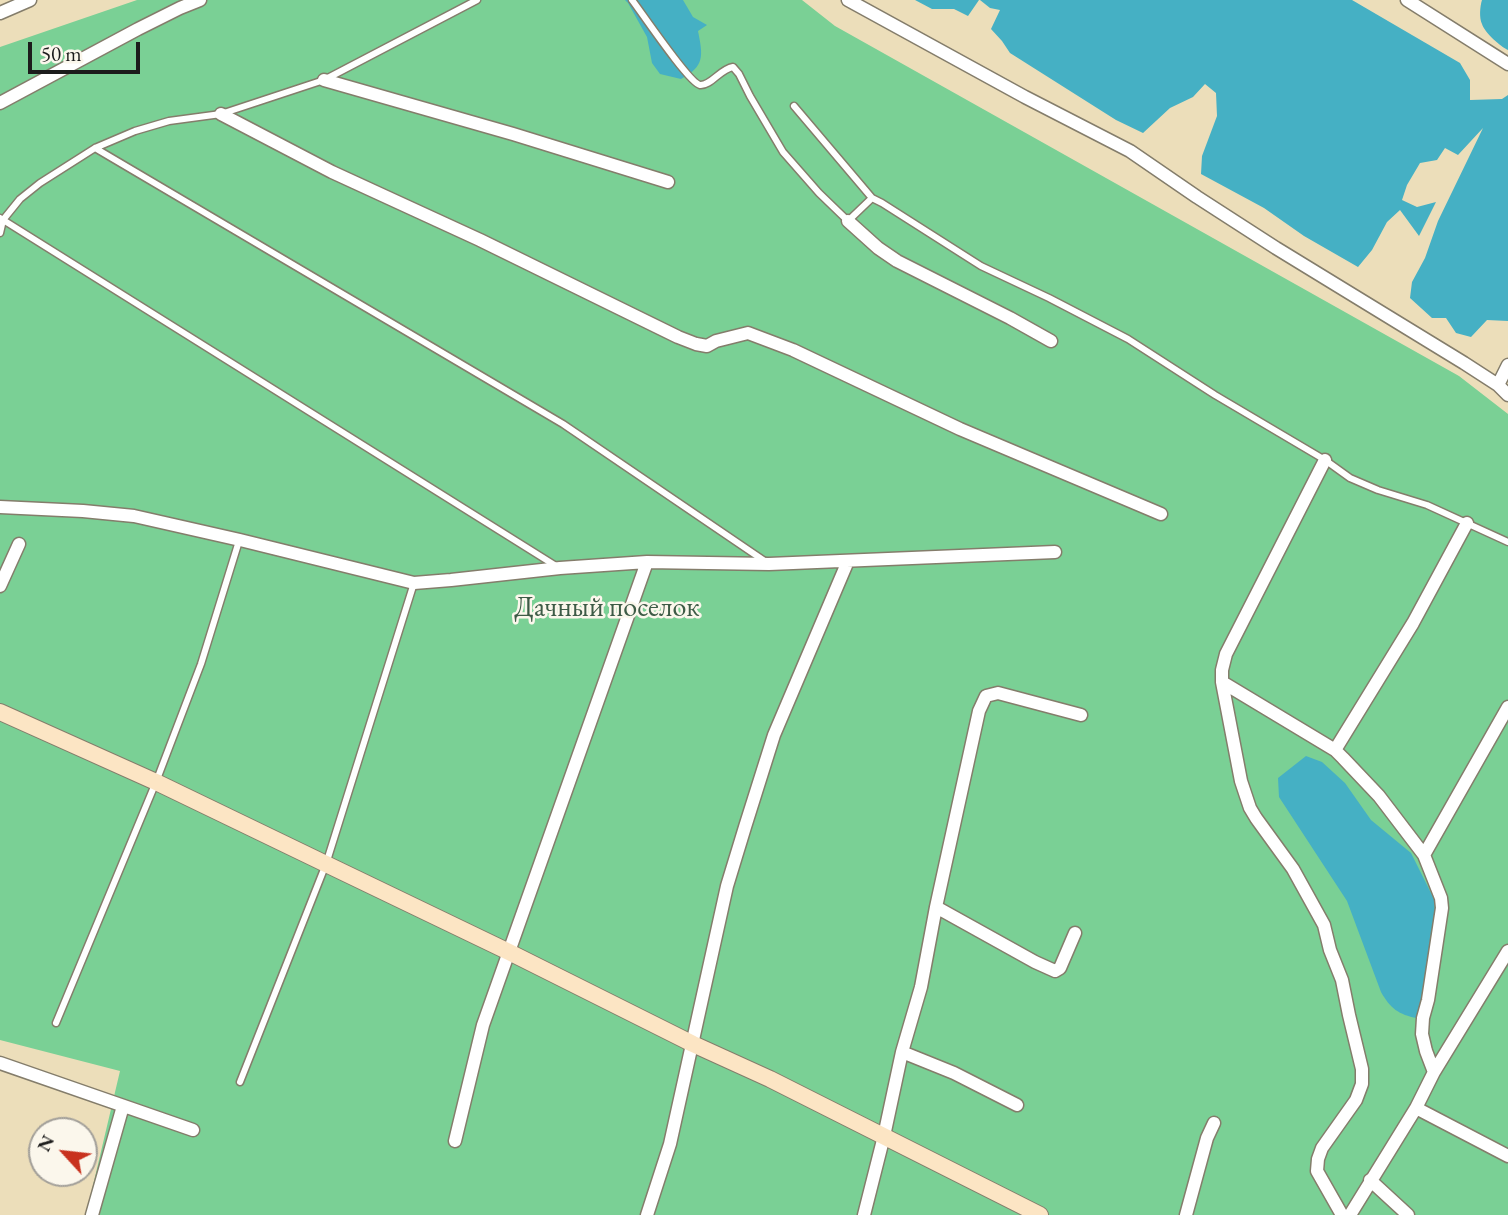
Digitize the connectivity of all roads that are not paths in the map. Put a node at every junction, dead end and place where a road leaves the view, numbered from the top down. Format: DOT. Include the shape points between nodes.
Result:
graph roads {
  1 [pos="30,0"];
  2 [pos="200,0"];
  3 [pos="477,0"];
  4 [pos="632,0"];
  5 [pos="848,0"];
  6 [pos="1407,0"];
  7 [pos="0,13"];
  8 [pos="1508,64"];
  9 [pos="324,80"];
  10 [pos="0,103"];
  11 [pos="794,106"];
  12 [pos="221,114"];
  13 [pos="94,148"];
  14 [pos="668,182"];
  15 [pos="872,198"];
  16 [pos="1,219"];
  17 [pos="848,221"];
  18 [pos="0,233"];
  19 [pos="1051,341"];
  20 [pos="1508,365"];
  21 [pos="1498,385"];
  22 [pos="1508,395"];
  23 [pos="1325,460"];
  24 [pos="0,507"];
  25 [pos="1161,514"];
  26 [pos="1467,523"];
  27 [pos="240,540"];
  28 [pos="1508,542"];
  29 [pos="19,544"];
  30 [pos="1055,552"];
  31 [pos="848,561"];
  32 [pos="647,562"];
  33 [pos="769,564"];
  34 [pos="560,568"];
  35 [pos="414,583"];
  36 [pos="0,586"];
  37 [pos="1222,682"];
  38 [pos="1508,707"];
  39 [pos="0,712"];
  40 [pos="1081,715"];
  41 [pos="1335,750"];
  42 [pos="156,782"];
  43 [pos="1424,855"];
  44 [pos="326,863"];
  45 [pos="936,907"];
  46 [pos="1075,933"];
  47 [pos="1508,951"];
  48 [pos="509,952"];
  49 [pos="56,1023"];
  50 [pos="693,1044"];
  51 [pos="902,1052"];
  52 [pos="0,1063"];
  53 [pos="1434,1072"];
  54 [pos="240,1083"];
  55 [pos="1017,1105"];
  56 [pos="123,1106"];
  57 [pos="1416,1108"];
  58 [pos="1214,1123"];
  59 [pos="193,1130"];
  60 [pos="884,1136"];
  61 [pos="455,1141"];
  62 [pos="1508,1156"];
  63 [pos="1370,1180"];
  64 [pos="92,1215"];
  65 [pos="647,1215"];
  66 [pos="864,1215"];
  67 [pos="1040,1215"];
  68 [pos="1186,1215"];
  69 [pos="1342,1215"];
  70 [pos="1350,1215"];
  71 [pos="1409,1215"];
  1 -- 7 [label="street"];
  2 -- 10 [label="street"];
  3 -- 9 [label="lane"];
  4 -- 17 [label="lane" via="695,82 707,84 725,68 733,67 783,152"];
  5 -- 21 [label="street" via="1130,151 1276,248"];
  6 -- 8 [label="street"];
  9 -- 12 [label="lane"];
  9 -- 14 [label="street"];
  11 -- 15 [label="lane"];
  12 -- 13 [label="lane" via="169,121"];
  12 -- 25 [label="street" via="678,337 706,346 748,333"];
  13 -- 16 [label="lane" via="40,183"];
  13 -- 33 [label="lane" via="563,424"];
  15 -- 17 [label="lane"];
  15 -- 23 [label="lane" via="981,266 1128,339"];
  16 -- 18 [label="lane"];
  16 -- 34 [label="lane"];
  17 -- 19 [label="street" via="897,261"];
  20 -- 21 [label="street"];
  21 -- 22 [label="street"];
  23 -- 26 [label="lane" via="1350,478"];
  23 -- 37 [label="street" via="1226,654"];
  24 -- 27 [label="street" via="134,516"];
  26 -- 28 [label="lane"];
  26 -- 41 [label="street" via="1413,623"];
  27 -- 35 [label="street"];
  27 -- 42 [label="lane" via="201,664"];
  29 -- 36 [label="street"];
  30 -- 31 [label="street"];
  31 -- 33 [label="street"];
  31 -- 50 [label="street" via="774,735 727,886"];
  32 -- 33 [label="street"];
  32 -- 34 [label="street"];
  32 -- 48 [label="street"];
  34 -- 35 [label="street"];
  35 -- 44 [label="lane"];
  37 -- 41 [label="street"];
  37 -- 69 [label="street" via="1245,795 1324,925 1357,1045 1362,1084 1318,1159 1317,1171"];
  38 -- 43 [label="street"];
  39 -- 42 [label="street"];
  40 -- 45 [label="street" via="998,693 986,696"];
  41 -- 43 [label="street"];
  42 -- 44 [label="street"];
  42 -- 49 [label="lane"];
  43 -- 53 [label="street" via="1443,908 1422,1034"];
  44 -- 48 [label="street"];
  44 -- 54 [label="lane"];
  45 -- 46 [label="street" via="1055,971"];
  45 -- 51 [label="street" via="921,987"];
  47 -- 53 [label="street"];
  48 -- 50 [label="street"];
  48 -- 61 [label="street" via="483,1025"];
  50 -- 60 [label="street"];
  50 -- 65 [label="street" via="670,1144"];
  51 -- 55 [label="street"];
  51 -- 60 [label="street"];
  52 -- 56 [label="street"];
  53 -- 57 [label="street"];
  56 -- 59 [label="street"];
  56 -- 64 [label="street"];
  57 -- 62 [label="street"];
  57 -- 63 [label="street"];
  58 -- 68 [label="street"];
  60 -- 66 [label="street"];
  60 -- 67 [label="street"];
  63 -- 70 [label="street"];
  63 -- 71 [label="street"];
}
